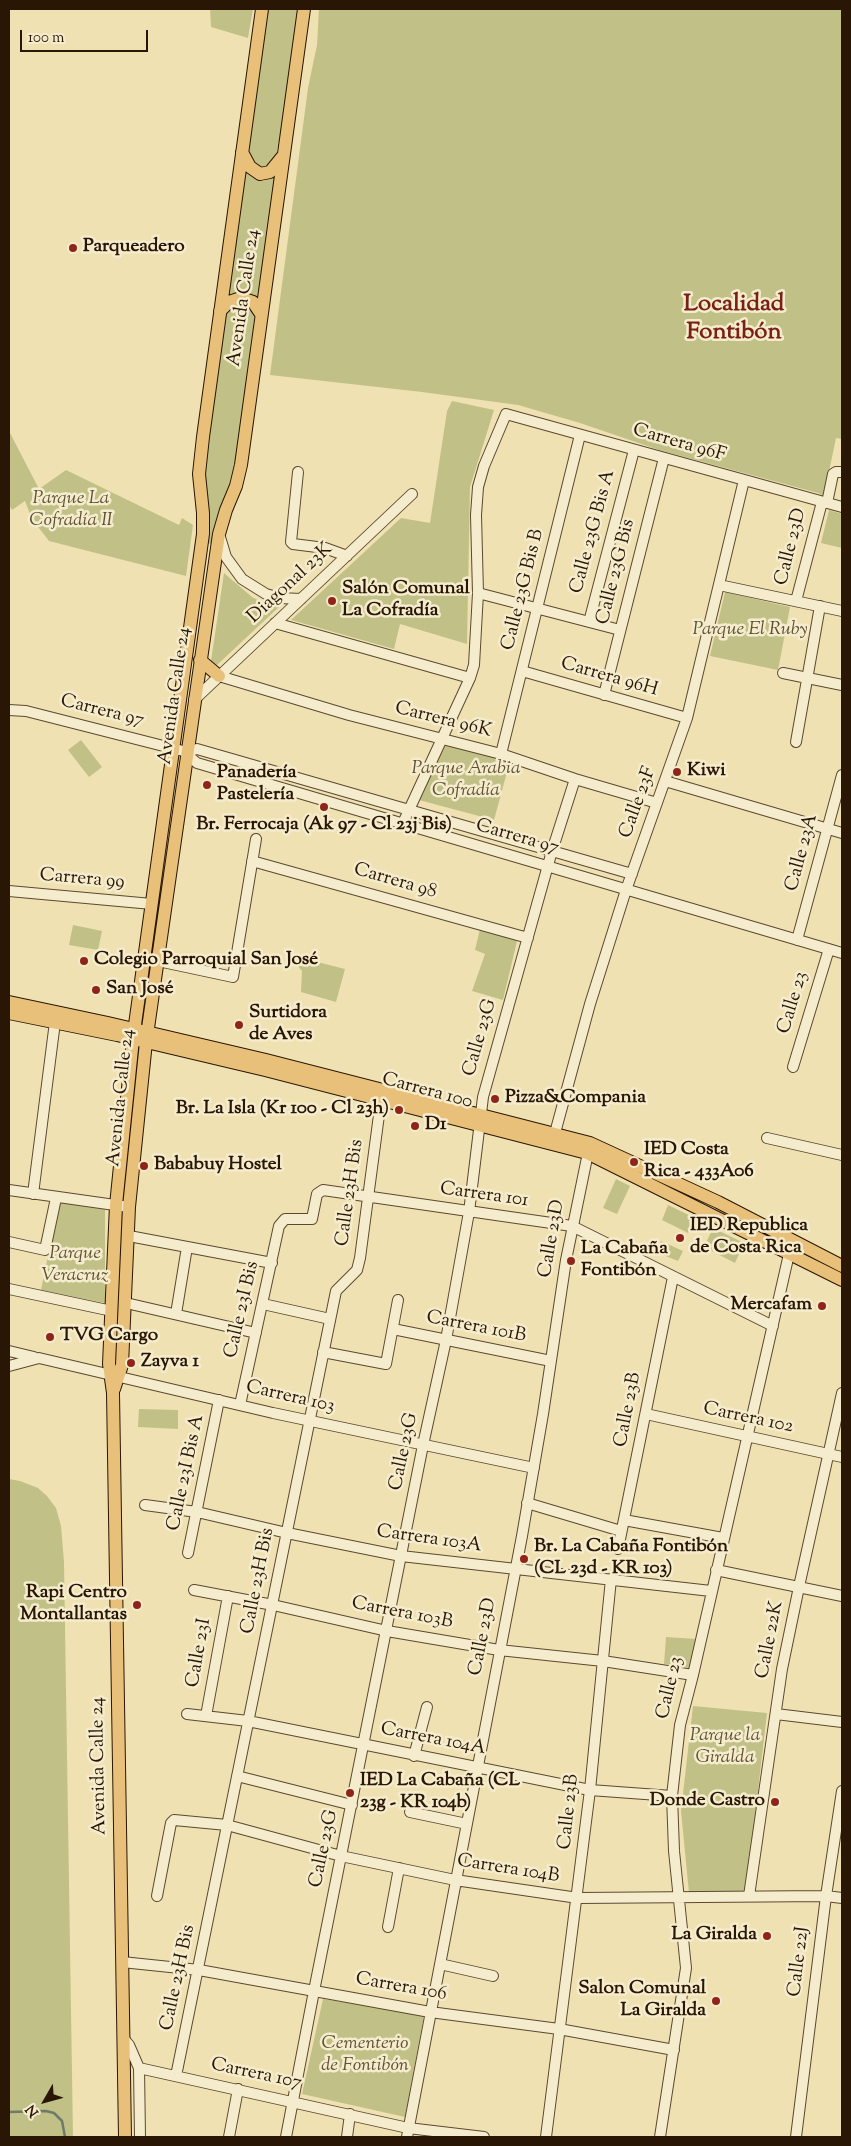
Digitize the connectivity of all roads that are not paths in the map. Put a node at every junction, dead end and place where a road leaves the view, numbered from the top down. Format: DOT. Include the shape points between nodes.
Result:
graph roads {
  1 [pos="262,9"];
  2 [pos="304,9"];
  3 [pos="242,152"];
  4 [pos="284,155"];
  5 [pos="220,311"];
  6 [pos="261,314"];
  7 [pos="580,435"];
  8 [pos="634,450"];
  9 [pos="664,458"];
  10 [pos="298,472"];
  11 [pos="842,472"];
  12 [pos="744,480"];
  13 [pos="412,494"];
  14 [pos="824,503"];
  15 [pos="842,507"];
  16 [pos="219,534"];
  17 [pos="346,556"];
  18 [pos="719,585"];
  19 [pos="478,593"];
  20 [pos="300,599"];
  21 [pos="796,601"];
  22 [pos="820,606"];
  23 [pos="537,608"];
  24 [pos="842,611"];
  25 [pos="589,622"];
  26 [pos="275,623"];
  27 [pos="620,630"];
  28 [pos="200,660"];
  29 [pos="522,672"];
  30 [pos="783,673"];
  31 [pos="219,676"];
  32 [pos="470,678"];
  33 [pos="808,678"];
  34 [pos="842,685"];
  35 [pos="604,694"];
  36 [pos="194,700"];
  37 [pos="9,710"];
  38 [pos="687,718"];
  39 [pos="442,740"];
  40 [pos="796,742"];
  41 [pos="173,748"];
  42 [pos="187,752"];
  43 [pos="501,754"];
  44 [pos="842,775"];
  45 [pos="575,779"];
  46 [pos="665,781"];
  47 [pos="657,803"];
  48 [pos="409,810"];
  49 [pos="403,823"];
  50 [pos="828,829"];
  51 [pos="842,834"];
  52 [pos="256,839"];
  53 [pos="552,851"];
  54 [pos="252,861"];
  55 [pos="548,865"];
  56 [pos="632,874"];
  57 [pos="626,890"];
  58 [pos="9,891"];
  59 [pos="152,904"];
  60 [pos="528,938"];
  61 [pos="797,940"];
  62 [pos="829,949"];
  63 [pos="842,953"];
  64 [pos="158,962"];
  65 [pos="9,1002"];
  66 [pos="9,1012"];
  67 [pos="56,1022"];
  68 [pos="134,1034"];
  69 [pos="147,1037"];
  70 [pos="793,1068"];
  71 [pos="381,1100"];
  72 [pos="480,1120"];
  73 [pos="555,1133"];
  74 [pos="767,1138"];
  75 [pos="588,1148"];
  76 [pos="842,1155"];
  77 [pos="9,1190"];
  78 [pos="33,1194"];
  79 [pos="367,1196"];
  80 [pos="56,1198"];
  81 [pos="116,1205"];
  82 [pos="129,1207"];
  83 [pos="468,1212"];
  84 [pos="281,1222"];
  85 [pos="572,1226"];
  86 [pos="128,1236"];
  87 [pos="9,1242"];
  88 [pos="187,1247"];
  89 [pos="789,1254"];
  90 [pos="272,1263"];
  91 [pos="842,1266"];
  92 [pos="673,1277"];
  93 [pos="842,1280"];
  94 [pos="9,1289"];
  95 [pos="398,1300"];
  96 [pos="126,1303"];
  97 [pos="263,1304"];
  98 [pos="112,1311"];
  99 [pos="176,1314"];
  100 [pos="330,1319"];
  101 [pos="772,1326"];
  102 [pos="393,1329"];
  103 [pos="256,1333"];
  104 [pos="446,1340"];
  105 [pos="9,1351"];
  106 [pos="323,1352"];
  107 [pos="39,1358"];
  108 [pos="551,1361"];
  109 [pos="9,1366"];
  110 [pos="114,1375"];
  111 [pos="842,1393"];
  112 [pos="219,1400"];
  113 [pos="240,1405"];
  114 [pos="646,1414"];
  115 [pos="308,1421"];
  116 [pos="746,1436"];
  117 [pos="423,1445"];
  118 [pos="829,1455"];
  119 [pos="842,1458"];
  120 [pos="534,1468"];
  121 [pos="527,1503"];
  122 [pos="146,1505"];
  123 [pos="197,1512"];
  124 [pos="623,1526"];
  125 [pos="287,1534"];
  126 [pos="723,1538"];
  127 [pos="618,1549"];
  128 [pos="188,1553"];
  129 [pos="401,1556"];
  130 [pos="516,1568"];
  131 [pos="716,1570"];
  132 [pos="611,1579"];
  133 [pos="799,1586"];
  134 [pos="194,1590"];
  135 [pos="711,1591"];
  136 [pos="228,1596"];
  137 [pos="842,1596"];
  138 [pos="273,1604"];
  139 [pos="387,1631"];
  140 [pos="499,1650"];
  141 [pos="603,1661"];
  142 [pos="693,1675"];
  143 [pos="427,1707"];
  144 [pos="187,1714"];
  145 [pos="776,1714"];
  146 [pos="206,1716"];
  147 [pos="248,1721"];
  148 [pos="842,1722"];
  149 [pos="364,1745"];
  150 [pos="414,1756"];
  151 [pos="478,1767"];
  152 [pos="237,1776"];
  153 [pos="590,1790"];
  154 [pos="842,1791"];
  155 [pos="672,1796"];
  156 [pos="352,1805"];
  157 [pos="410,1812"];
  158 [pos="840,1814"];
  159 [pos="467,1824"];
  160 [pos="227,1826"];
  161 [pos="341,1856"];
  162 [pos="399,1868"];
  163 [pos="455,1880"];
  164 [pos="157,1896"];
  165 [pos="749,1896"];
  166 [pos="826,1896"];
  167 [pos="679,1897"];
  168 [pos="578,1898"];
  169 [pos="842,1898"];
  170 [pos="388,1928"];
  171 [pos="122,1962"];
  172 [pos="440,1964"];
  173 [pos="199,1970"];
  174 [pos="493,1976"];
  175 [pos="314,1991"];
  176 [pos="430,2012"];
  177 [pos="559,2029"];
  178 [pos="124,2039"];
  179 [pos="674,2050"];
  180 [pos="139,2068"];
  181 [pos="176,2076"];
  182 [pos="238,2089"];
  183 [pos="292,2100"];
  184 [pos="140,2111"];
  185 [pos="350,2114"];
  186 [pos="408,2132"];
  187 [pos="125,2133"];
  188 [pos="140,2137"];
  189 [pos="229,2137"];
  190 [pos="286,2137"];
  191 [pos="347,2137"];
  192 [pos="484,2137"];
  193 [pos="546,2137"];
  194 [pos="660,2137"];
  195 [pos="796,2137"];
  1 -- 3 [label="main road, Avenida Calle 24"];
  2 -- 4 [label="main road, Avenida Calle 24"];
  3 -- 4 [label="main road" via="250,167 260,174 270,172"];
  3 -- 5 [label="main road, Avenida Calle 24"];
  4 -- 6 [label="main road, Avenida Calle 24"];
  5 -- 6 [label="main road" via="229,302 241,298 253,302"];
  5 -- 41 [label="main road, Avenida Calle 24" via="200,467 203,534"];
  6 -- 16 [label="main road, Avenida Calle 24" via="241,465"];
  7 -- 8 [label="street, Carrera 96F"];
  7 -- 19 [label="street, Carrera 96F" via="506,414 478,487"];
  7 -- 23 [label="street, Calle 23G Bis B"];
  8 -- 9 [label="street, Carrera 96F"];
  8 -- 25 [label="street, Calle 23G Bis A"];
  9 -- 12 [label="street, Carrera 96F"];
  9 -- 27 [label="street, Calle 23G Bis"];
  10 -- 17 [label="street" via="291,542 325,548"];
  11 -- 14 [label="street, Calle 23D" via="833,474"];
  12 -- 14 [label="street, Carrera 96F"];
  12 -- 18 [label="street, Calle 23F"];
  13 -- 17 [label="street, Diagonal 23K"];
  14 -- 15 [label="street, Carrera 96F"];
  14 -- 21 [label="street, Calle 23D"];
  16 -- 20 [label="street" via="226,557 242,579 266,594"];
  16 -- 28 [label="main road, Avenida Calle 24"];
  17 -- 20 [label="street, Diagonal 23K"];
  18 -- 21 [label="street"];
  18 -- 38 [label="street, Calle 23F"];
  19 -- 23 [label="street"];
  19 -- 32 [label="street" via="474,665"];
  20 -- 26 [label="street, Diagonal 23K"];
  21 -- 22 [label="street"];
  22 -- 24 [label="street"];
  22 -- 33 [label="street"];
  23 -- 25 [label="street"];
  23 -- 29 [label="street, Calle 23G Bis B"];
  25 -- 27 [label="street"];
  26 -- 31 [label="street, Diagonal 23K"];
  26 -- 32 [label="street"];
  27 -- 35 [label="street, Calle 23G Bis"];
  28 -- 31 [label="main road"];
  28 -- 36 [label="main road, Avenida Calle 24"];
  29 -- 35 [label="street, Carrera 96H"];
  29 -- 43 [label="street, Calle 23G Bis B"];
  30 -- 33 [label="street"];
  31 -- 36 [label="street, Diagonal 23K"];
  31 -- 39 [label="street, Carrera 96K"];
  32 -- 39 [label="street"];
  33 -- 34 [label="street"];
  33 -- 40 [label="street"];
  35 -- 38 [label="street, Carrera 96H"];
  36 -- 42 [label="main road, Avenida Calle 24"];
  37 -- 41 [label="street, Carrera 97" via="26,711"];
  38 -- 46 [label="street, Calle 23F"];
  39 -- 43 [label="street, Carrera 96K"];
  39 -- 48 [label="street"];
  41 -- 42 [label="street, Carrera 97"];
  41 -- 59 [label="main road, Avenida Calle 24"];
  42 -- 48 [label="street, Carrera 97" via="197,749"];
  42 -- 49 [label="street, Carrera 97" via="198,764"];
  42 -- 64 [label="main road, Avenida Calle 24"];
  43 -- 45 [label="street, Carrera 96K"];
  44 -- 50 [label="street, Calle 23A"];
  45 -- 47 [label="street, Carrera 96K"];
  45 -- 53 [label="street, Calle 23G"];
  46 -- 47 [label="street, Calle 23F"];
  46 -- 50 [label="street"];
  47 -- 56 [label="street, Calle 23F"];
  48 -- 49 [label="street"];
  48 -- 53 [label="street, Carrera 97"];
  49 -- 55 [label="street, Carrera 97"];
  50 -- 51 [label="street"];
  50 -- 61 [label="street, Calle 23A"];
  52 -- 54 [label="street"];
  53 -- 55 [label="street, Calle 23G"];
  53 -- 56 [label="street, Carrera 97"];
  54 -- 60 [label="street, Carrera 98"];
  54 -- 64 [label="street" via="233,977"];
  55 -- 57 [label="street, Carrera 97"];
  55 -- 60 [label="street, Calle 23G"];
  56 -- 57 [label="street, Calle 23F"];
  57 -- 61 [label="street, Carrera 97"];
  57 -- 73 [label="street, Calle 23F" via="590,1004"];
  58 -- 59 [label="street, Carrera 99"];
  59 -- 68 [label="main road, Avenida Calle 24"];
  60 -- 72 [label="street, Calle 23G" via="485,1086"];
  61 -- 62 [label="street, Carrera 97"];
  62 -- 63 [label="street, Carrera 97"];
  62 -- 70 [label="street, Calle 23"];
  64 -- 69 [label="main road, Avenida Calle 24"];
  65 -- 68 [label="main road, Carrera 100"];
  66 -- 67 [label="main road, Carrera 100"];
  67 -- 68 [label="main road, Carrera 100"];
  67 -- 78 [label="street"];
  68 -- 69 [label="main road, Carrera 100"];
  68 -- 81 [label="main road, Avenida Calle 24"];
  69 -- 71 [label="main road, Carrera 100"];
  69 -- 72 [label="main road, Carrera 100"];
  69 -- 82 [label="main road, Avenida Calle 24"];
  71 -- 72 [label="main road, Carrera 100"];
  71 -- 79 [label="street, Calle 23H Bis"];
  72 -- 73 [label="main road, Carrera 100"];
  72 -- 75 [label="main road, Carrera 100"];
  72 -- 83 [label="street, Calle 23G"];
  73 -- 75 [label="main road, Carrera 100"];
  74 -- 76 [label="street"];
  75 -- 85 [label="street, Calle 23D"];
  75 -- 89 [label="main road, Carrera 100"];
  75 -- 91 [label="main road, Carrera 100" via="718,1202"];
  77 -- 78 [label="street"];
  78 -- 80 [label="street"];
  79 -- 83 [label="street, Carrera 101"];
  79 -- 84 [label="street, Carrera 101" via="319,1191 312,1219 285,1219"];
  79 -- 100 [label="street, Calle 23H Bis" via="360,1258 356,1270 336,1291"];
  80 -- 81 [label="street"];
  80 -- 87 [label="street" via="45,1250"];
  81 -- 82 [label="street"];
  81 -- 98 [label="main road, Avenida Calle 24"];
  82 -- 86 [label="main road, Avenida Calle 24"];
  83 -- 85 [label="street, Carrera 101"];
  83 -- 104 [label="street, Calle 23G"];
  84 -- 90 [label="street, Calle 23I Bis"];
  85 -- 92 [label="street, Carrera 101"];
  85 -- 108 [label="street, Calle 23D"];
  86 -- 88 [label="street"];
  86 -- 96 [label="main road, Avenida Calle 24"];
  88 -- 90 [label="street"];
  88 -- 99 [label="street"];
  89 -- 93 [label="main road, Carrera 100"];
  89 -- 101 [label="street, Calle 23"];
  90 -- 97 [label="street, Calle 23I Bis"];
  92 -- 101 [label="street, Carrera 101"];
  92 -- 114 [label="street, Calle 23B"];
  94 -- 98 [label="street"];
  95 -- 102 [label="street"];
  96 -- 99 [label="street"];
  96 -- 110 [label="main road, Avenida Calle 24" via="122,1364"];
  97 -- 100 [label="street"];
  97 -- 103 [label="street, Calle 23I Bis"];
  98 -- 110 [label="main road, Avenida Calle 24" via="109,1364"];
  99 -- 103 [label="street"];
  100 -- 106 [label="street, Calle 23H Bis"];
  101 -- 116 [label="street, Calle 23"];
  102 -- 104 [label="street, Carrera 101B"];
  102 -- 106 [label="street" via="386,1364"];
  103 -- 113 [label="street, Calle 23I Bis"];
  104 -- 108 [label="street, Carrera 101B"];
  104 -- 117 [label="street, Calle 23G"];
  105 -- 107 [label="street, Carrera 103"];
  106 -- 115 [label="street, Calle 23H Bis"];
  107 -- 109 [label="street, Carrera 103"];
  107 -- 110 [label="street, Carrera 103"];
  108 -- 120 [label="street, Calle 23D"];
  110 -- 112 [label="street, Carrera 103"];
  110 -- 171 [label="main road, Avenida Calle 24"];
  111 -- 118 [label="street, Calle 22K"];
  112 -- 113 [label="street, Carrera 103"];
  112 -- 123 [label="street, Calle 23I Bis A"];
  113 -- 115 [label="street, Carrera 103"];
  114 -- 116 [label="street, Carrera 102"];
  114 -- 124 [label="street, Calle 23B"];
  115 -- 117 [label="street, Carrera 103"];
  115 -- 125 [label="street, Calle 23H Bis"];
  116 -- 118 [label="street, Carrera 102"];
  116 -- 126 [label="street, Calle 23"];
  117 -- 120 [label="street, Carrera 103"];
  117 -- 129 [label="street, Calle 23G"];
  118 -- 119 [label="street, Carrera 102"];
  118 -- 133 [label="street, Calle 22K"];
  120 -- 121 [label="street, Calle 23D"];
  121 -- 124 [label="street"];
  121 -- 130 [label="street, Calle 23D"];
  122 -- 123 [label="street, Carrera 103A"];
  123 -- 125 [label="street, Carrera 103A"];
  123 -- 128 [label="street, Calle 23I Bis A"];
  124 -- 126 [label="street"];
  124 -- 127 [label="street, Calle 23B"];
  125 -- 129 [label="street, Carrera 103A"];
  125 -- 138 [label="street, Calle 23H Bis"];
  126 -- 131 [label="street, Calle 23"];
  129 -- 130 [label="street, Carrera 103A"];
  129 -- 139 [label="street, Calle 23G"];
  130 -- 132 [label="street, Carrera 103A"];
  130 -- 140 [label="street, Calle 23D"];
  131 -- 133 [label="street"];
  131 -- 135 [label="street, Calle 23"];
  132 -- 135 [label="street, Carrera 103A"];
  132 -- 141 [label="street, Calle 23B"];
  133 -- 137 [label="street"];
  133 -- 145 [label="street, Calle 22K"];
  134 -- 136 [label="street, Carrera 103B"];
  135 -- 142 [label="street, Calle 23"];
  136 -- 138 [label="street, Carrera 103B"];
  136 -- 146 [label="street, Calle 23I"];
  138 -- 139 [label="street, Carrera 103B"];
  138 -- 147 [label="street, Calle 23H Bis"];
  139 -- 140 [label="street, Carrera 103B"];
  139 -- 149 [label="street, Calle 23G"];
  140 -- 141 [label="street, Carrera 103B"];
  140 -- 151 [label="street, Calle 23D"];
  141 -- 142 [label="street, Carrera 103B"];
  141 -- 153 [label="street, Calle 23B"];
  142 -- 155 [label="street, Calle 23" via="680,1725"];
  143 -- 150 [label="street"];
  144 -- 146 [label="street, Carrera 104A"];
  145 -- 148 [label="street"];
  145 -- 165 [label="street, Calle 22K"];
  146 -- 147 [label="street, Carrera 104A"];
  147 -- 149 [label="street, Carrera 104A"];
  147 -- 152 [label="street, Calle 23H Bis"];
  149 -- 150 [label="street, Carrera 104A"];
  149 -- 156 [label="street, Calle 23G"];
  150 -- 151 [label="street, Carrera 104A"];
  151 -- 153 [label="street, Carrera 104A"];
  151 -- 159 [label="street, Calle 23D"];
  152 -- 156 [label="street"];
  152 -- 160 [label="street, Calle 23H Bis"];
  153 -- 155 [label="street, Carrera 104A"];
  153 -- 168 [label="street, Calle 23B"];
  154 -- 158 [label="street, Calle 22J"];
  155 -- 167 [label="street, Calle 23"];
  156 -- 161 [label="street, Calle 23G"];
  157 -- 159 [label="street"];
  158 -- 166 [label="street, Calle 22J"];
  159 -- 163 [label="street, Calle 23D"];
  160 -- 161 [label="street, Carrera 104B"];
  160 -- 164 [label="street, Carrera 104B" via="174,1820"];
  160 -- 173 [label="street, Calle 23H Bis"];
  161 -- 162 [label="street, Carrera 104B"];
  161 -- 175 [label="street, Calle 23G"];
  162 -- 163 [label="street, Carrera 104B"];
  162 -- 170 [label="street"];
  163 -- 168 [label="street, Carrera 104B"];
  163 -- 172 [label="street, Calle 23D"];
  165 -- 166 [label="street, Carrera 104B"];
  165 -- 167 [label="street, Carrera 104B"];
  166 -- 169 [label="street, Carrera 104B"];
  166 -- 195 [label="street, Calle 22J"];
  167 -- 168 [label="street, Carrera 104B"];
  167 -- 179 [label="street, Calle 23" via="686,1968"];
  168 -- 177 [label="street, Calle 23B"];
  171 -- 173 [label="street, Carrera 106"];
  171 -- 178 [label="main road, Avenida Calle 24"];
  172 -- 174 [label="street"];
  172 -- 176 [label="street, Calle 23D"];
  173 -- 175 [label="street, Carrera 106"];
  173 -- 181 [label="street, Calle 23H Bis"];
  175 -- 176 [label="street, Carrera 106"];
  175 -- 183 [label="street, Calle 23G"];
  176 -- 177 [label="street, Carrera 106"];
  176 -- 186 [label="street, Calle 23D"];
  177 -- 179 [label="street, Carrera 106"];
  177 -- 193 [label="street, Calle 23B"];
  178 -- 180 [label="street"];
  178 -- 187 [label="main road, Avenida Calle 24"];
  179 -- 194 [label="street, Calle 23"];
  180 -- 181 [label="street, Carrera 107"];
  180 -- 184 [label="street"];
  181 -- 182 [label="street, Carrera 107"];
  182 -- 183 [label="street, Carrera 107"];
  182 -- 189 [label="street"];
  183 -- 185 [label="street, Carrera 107"];
  183 -- 190 [label="street, Calle 23G"];
  184 -- 187 [label="street"];
  184 -- 188 [label="street"];
  185 -- 186 [label="street, Carrera 107"];
  185 -- 191 [label="street"];
  186 -- 192 [label="street, Carrera 107"];
}
